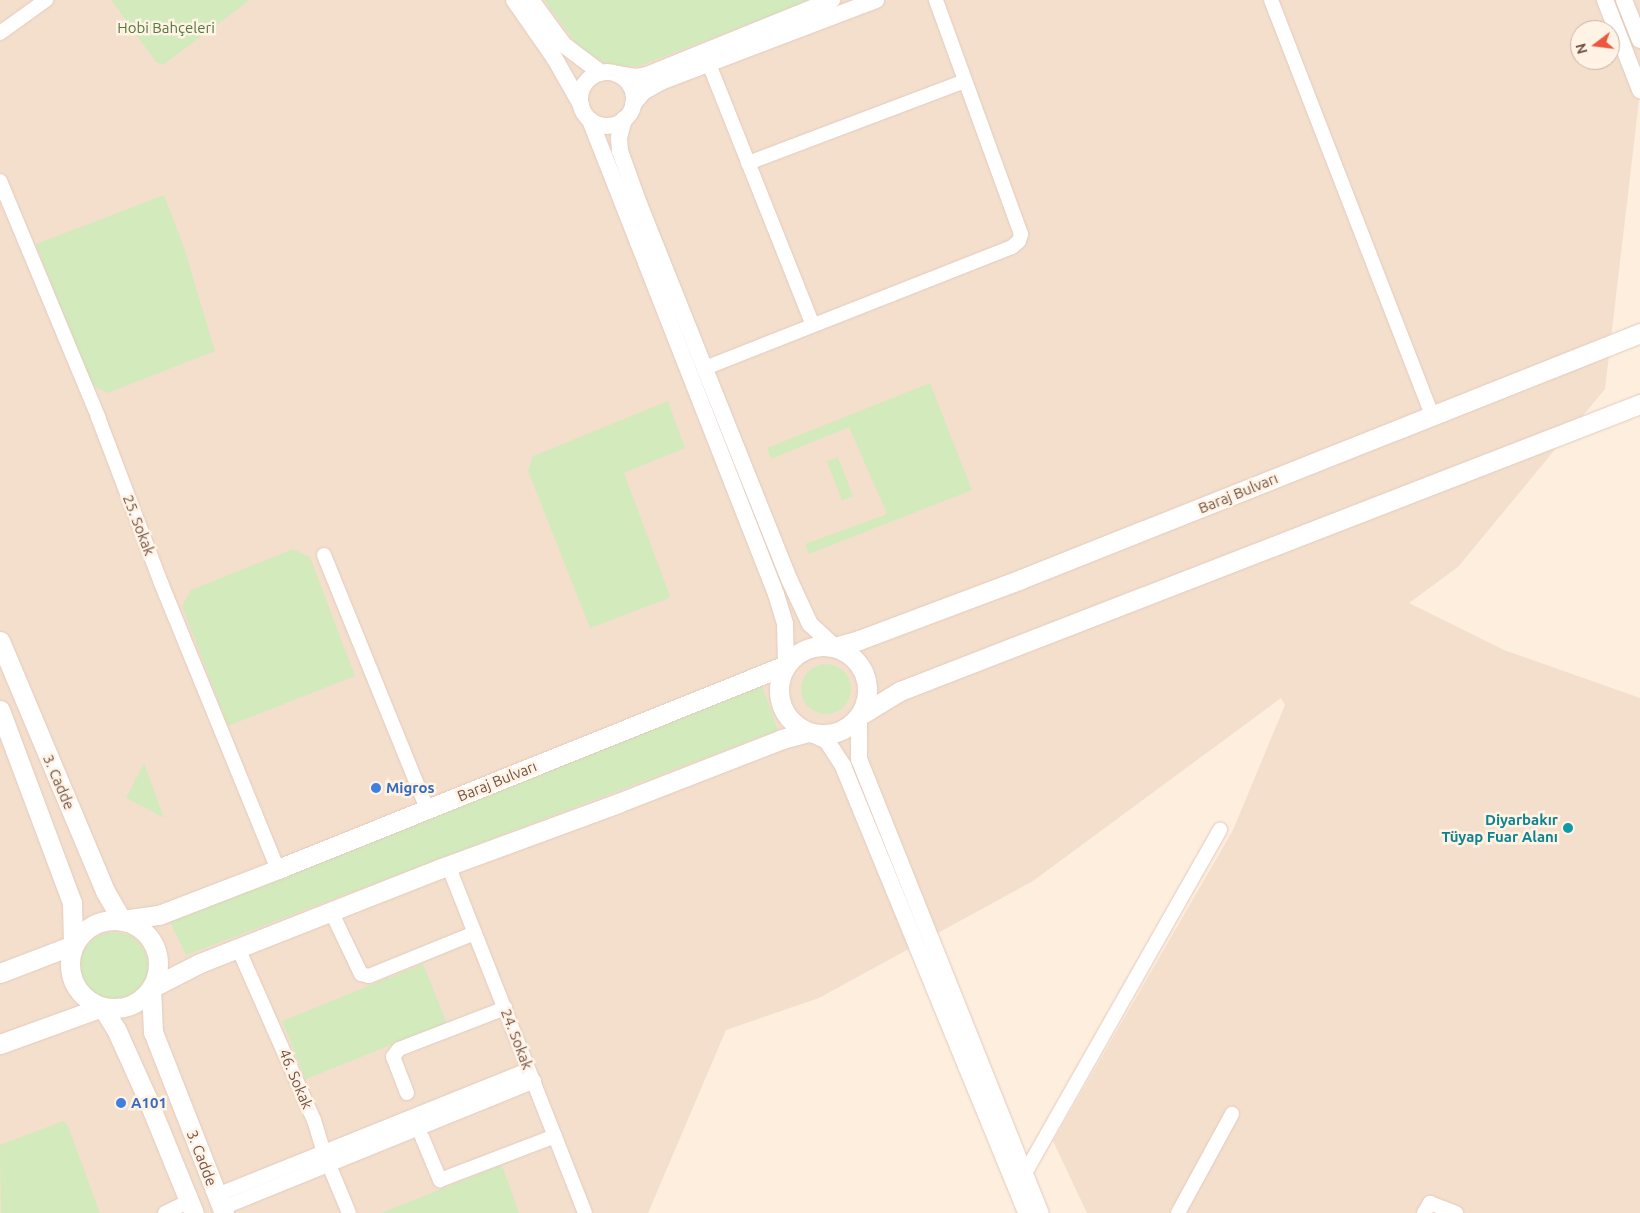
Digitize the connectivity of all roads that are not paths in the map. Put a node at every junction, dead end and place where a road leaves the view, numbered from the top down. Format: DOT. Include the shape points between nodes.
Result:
graph roads {
  1 [pos="46,0"];
  2 [pos="514,0"];
  3 [pos="530,0"];
  4 [pos="832,0"];
  5 [pos="876,0"];
  6 [pos="936,0"];
  7 [pos="1271,0"];
  8 [pos="1604,0"];
  9 [pos="1624,0"];
  10 [pos="0,33"];
  11 [pos="1640,40"];
  12 [pos="708,64"];
  13 [pos="601,73"];
  14 [pos="618,74"];
  15 [pos="965,81"];
  16 [pos="1640,90"];
  17 [pos="633,104"];
  18 [pos="581,105"];
  19 [pos="624,119"];
  20 [pos="590,120"];
  21 [pos="748,163"];
  22 [pos="0,181"];
  23 [pos="813,325"];
  24 [pos="1640,333"];
  25 [pos="706,368"];
  26 [pos="1640,404"];
  27 [pos="1432,416"];
  28 [pos="324,556"];
  29 [pos="0,641"];
  30 [pos="835,647"];
  31 [pos="786,665"];
  32 [pos="0,710"];
  33 [pos="859,716"];
  34 [pos="808,732"];
  35 [pos="427,809"];
  36 [pos="1220,830"];
  37 [pos="448,865"];
  38 [pos="278,869"];
  39 [pos="331,911"];
  40 [pos="122,920"];
  41 [pos="475,933"];
  42 [pos="73,945"];
  43 [pos="238,948"];
  44 [pos="0,973"];
  45 [pos="151,988"];
  46 [pos="102,1007"];
  47 [pos="505,1008"];
  48 [pos="0,1044"];
  49 [pos="531,1076"];
  50 [pos="407,1093"];
  51 [pos="1232,1114"];
  52 [pos="555,1136"];
  53 [pos="422,1137"];
  54 [pos="326,1159"];
  55 [pos="1025,1173"];
  56 [pos="221,1205"];
  57 [pos="192,1207"];
  58 [pos="165,1213"];
  59 [pos="349,1213"];
  60 [pos="583,1213"];
  61 [pos="1026,1213"];
  62 [pos="1042,1213"];
  63 [pos="1178,1213"];
  64 [pos="1424,1213"];
  65 [pos="1456,1213"];
  1 -- 10 [label="street"];
  2 -- 18 [label="street" via="555,59"];
  3 -- 13 [label="street" via="564,45"];
  4 -- 14 [label="street" via="647,75"];
  5 -- 12 [label="street"];
  6 -- 15 [label="street"];
  7 -- 27 [label="street"];
  8 -- 16 [label="street"];
  9 -- 11 [label="street"];
  12 -- 17 [label="street" via="663,81 643,92"];
  12 -- 21 [label="street"];
  13 -- 14 [label="street"];
  13 -- 18 [label="street" via="587,81 580,97"];
  14 -- 17 [label="street" via="630,86"];
  15 -- 21 [label="street"];
  15 -- 23 [label="street" via="1021,234 1019,241 1012,247"];
  17 -- 19 [label="street"];
  18 -- 20 [label="street"];
  19 -- 20 [label="street" via="607,126"];
  19 -- 25 [label="street" via="619,138 620,151"];
  20 -- 31 [label="street" via="776,594 785,624"];
  21 -- 23 [label="street"];
  22 -- 38 [label="street, 25. Sokak"];
  23 -- 25 [label="street"];
  24 -- 27 [label="main road, Baraj Bulvarı"];
  25 -- 30 [label="street" via="801,607 810,624"];
  26 -- 33 [label="main road" via="900,691"];
  27 -- 30 [label="main road, Baraj Bulvarı" via="1021,580"];
  28 -- 35 [label="street"];
  29 -- 40 [label="main road, 3. Cadde" via="105,891"];
  30 -- 31 [label="main road" via="807,648"];
  30 -- 33 [label="main road" via="848,653 865,675 866,703"];
  31 -- 34 [label="main road" via="778,690 781,704 796,726"];
  31 -- 35 [label="main road, Baraj Bulvarı"];
  32 -- 42 [label="main road, 3. Cadde" via="72,903"];
  33 -- 34 [label="main road" via="836,733"];
  33 -- 55 [label="street" via="859,759"];
  34 -- 37 [label="main road"];
  34 -- 61 [label="street" via="827,740 843,766"];
  35 -- 38 [label="main road, Baraj Bulvarı"];
  36 -- 55 [label="street"];
  37 -- 39 [label="main road"];
  37 -- 41 [label="street, 24. Sokak"];
  38 -- 40 [label="main road, Baraj Bulvarı" via="160,915"];
  39 -- 41 [label="street" via="361,974 369,976"];
  39 -- 43 [label="main road"];
  40 -- 42 [label="main road" via="93,924"];
  40 -- 45 [label="main road" via="136,925 154,946 158,960 157,975"];
  41 -- 47 [label="street, 24. Sokak"];
  42 -- 44 [label="main road"];
  42 -- 46 [label="main road" via="69,960 77,989"];
  43 -- 45 [label="main road"];
  43 -- 54 [label="street, 46. Sokak" via="314,1120"];
  45 -- 46 [label="main road" via="130,1006"];
  45 -- 56 [label="main road, 3. Cadde" via="153,1032"];
  46 -- 48 [label="main road"];
  46 -- 57 [label="main road, 3. Cadde" via="116,1029"];
  47 -- 49 [label="street, 24. Sokak"];
  47 -- 50 [label="street" via="399,1049 393,1057"];
  49 -- 52 [label="street, 24. Sokak"];
  49 -- 54 [label="street"];
  51 -- 63 [label="street"];
  52 -- 53 [label="street" via="440,1180"];
  52 -- 60 [label="street, 24. Sokak"];
  54 -- 56 [label="street"];
  54 -- 59 [label="street, 46. Sokak"];
  55 -- 62 [label="street"];
  57 -- 58 [label="street"];
  64 -- 65 [label="street" via="1430,1203"];
}
